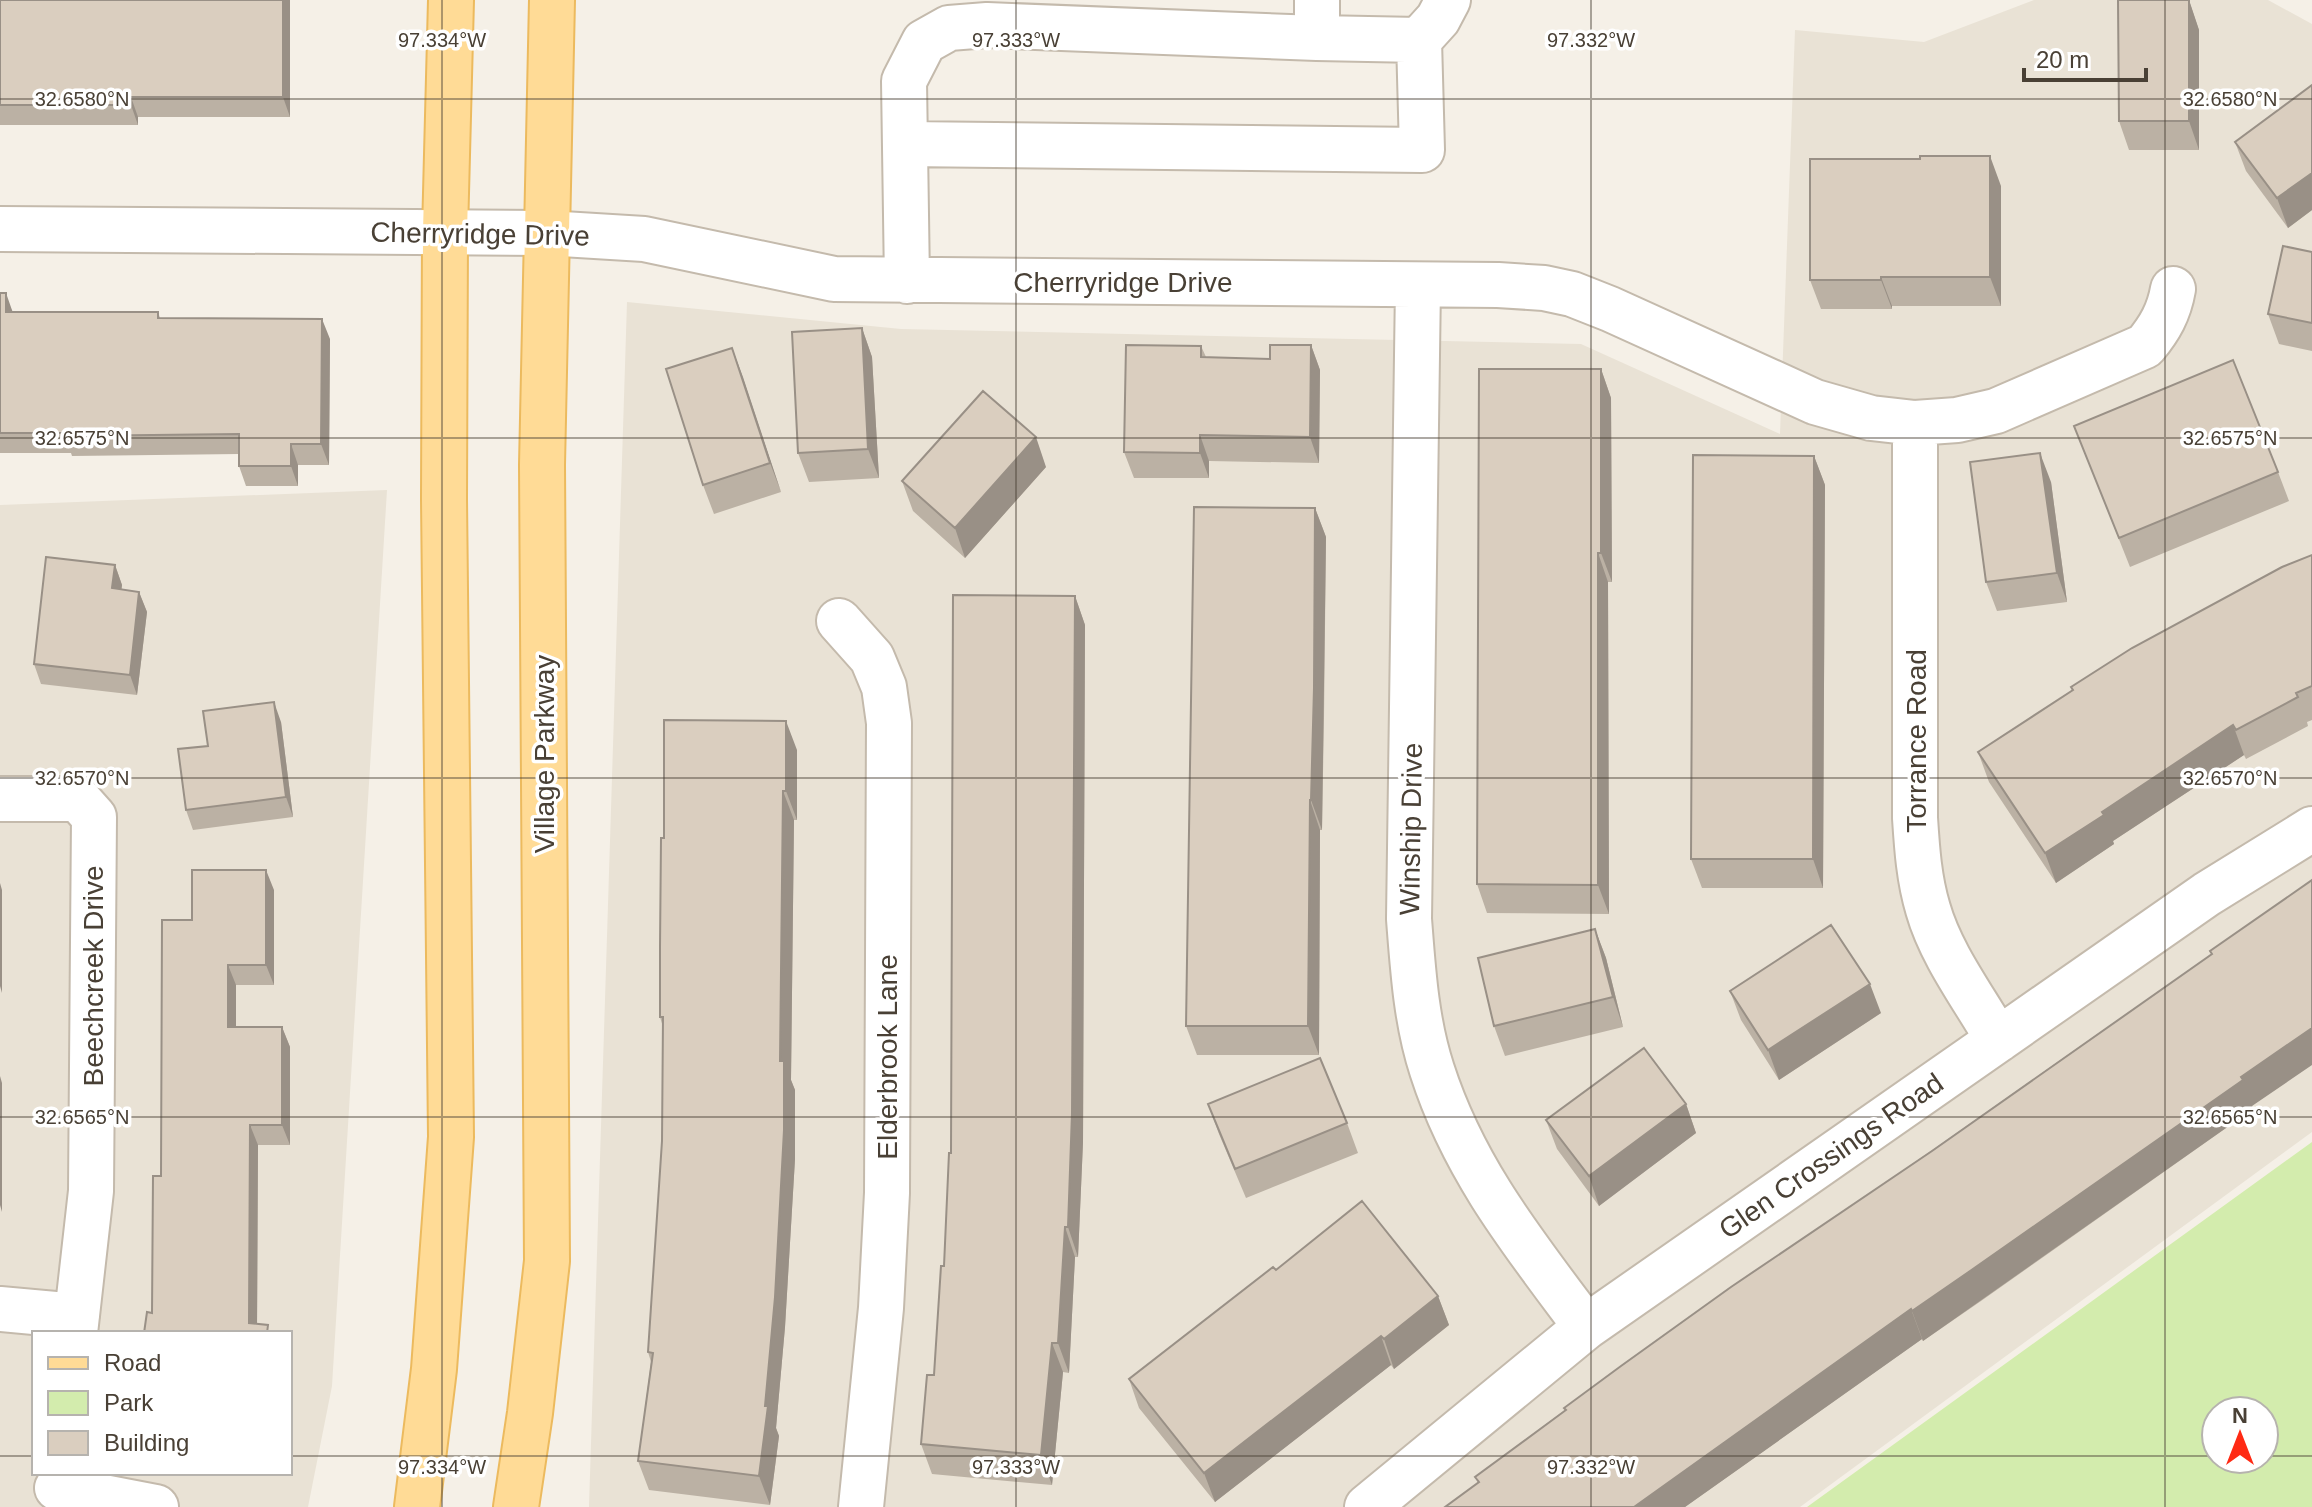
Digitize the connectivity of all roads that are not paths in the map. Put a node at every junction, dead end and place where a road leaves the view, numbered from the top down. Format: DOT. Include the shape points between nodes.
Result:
graph roads {
  1 [pos="451,0"];
  2 [pos="552,0"];
  3 [pos="1448,0"];
  4 [pos="1317,19"];
  5 [pos="1419,40"];
  6 [pos="905,144"];
  7 [pos="0,229"];
  8 [pos="445,232"];
  9 [pos="546,233"];
  10 [pos="907,281"];
  11 [pos="1418,285"];
  12 [pos="2173,289"];
  13 [pos="1915,423"];
  14 [pos="839,621"];
  15 [pos="0,799"];
  16 [pos="2312,829"];
  17 [pos="1998,1040"];
  18 [pos="0,1309"];
  19 [pos="76,1325"];
  20 [pos="1586,1327"];
  21 [pos="56,1489"];
  22 [pos="156,1507"];
  23 [pos="417,1507"];
  24 [pos="516,1507"];
  25 [pos="861,1507"];
  26 [pos="1367,1507"];
  1 -- 8 [label="main road"];
  2 -- 9 [label="main road, Village Parkway"];
  3 -- 5 [label="street"];
  4 -- 5 [label="street"];
  4 -- 6 [label="street" via="949,28 924,42 904,81"];
  5 -- 6 [label="street" via="1422,150"];
  6 -- 10 [label="street"];
  7 -- 8 [label="street, Cherryridge Drive"];
  8 -- 9 [label="street, Cherryridge Drive"];
  8 -- 23 [label="main road" via="451,1137 434,1369"];
  9 -- 10 [label="street, Cherryridge Drive" via="644,239 834,279"];
  9 -- 24 [label="main road, Village Parkway" via="542,465 547,1261"];
  10 -- 11 [label="street, Cherryridge Drive"];
  11 -- 13 [label="street, Cherryridge Drive" via="1528,287 1572,294 1815,402 1871,418"];
  11 -- 20 [label="street, Winship Drive" via="1409,919 1414,991 1432,1069 1463,1147 1499,1211"];
  12 -- 13 [label="street, Cherryridge Drive" via="2160,328 2145,346 1996,411"];
  13 -- 17 [label="street, Torrance Road" via="1918,868 1929,913 1949,957"];
  14 -- 25 [label="street, Elderbrook Lane" via="872,658 884,687 889,723 887,1193"];
  15 -- 19 [label="street, Beechcreek Drive" via="78,799 94,817 91,1191"];
  16 -- 17 [label="street, Glen Crossings Road" via="2207,894"];
  17 -- 20 [label="street, Glen Crossings Road"];
  18 -- 19 [label="street"];
  20 -- 26 [label="street, Glen Crossings Road"];
  21 -- 22 [label="street"];
}
